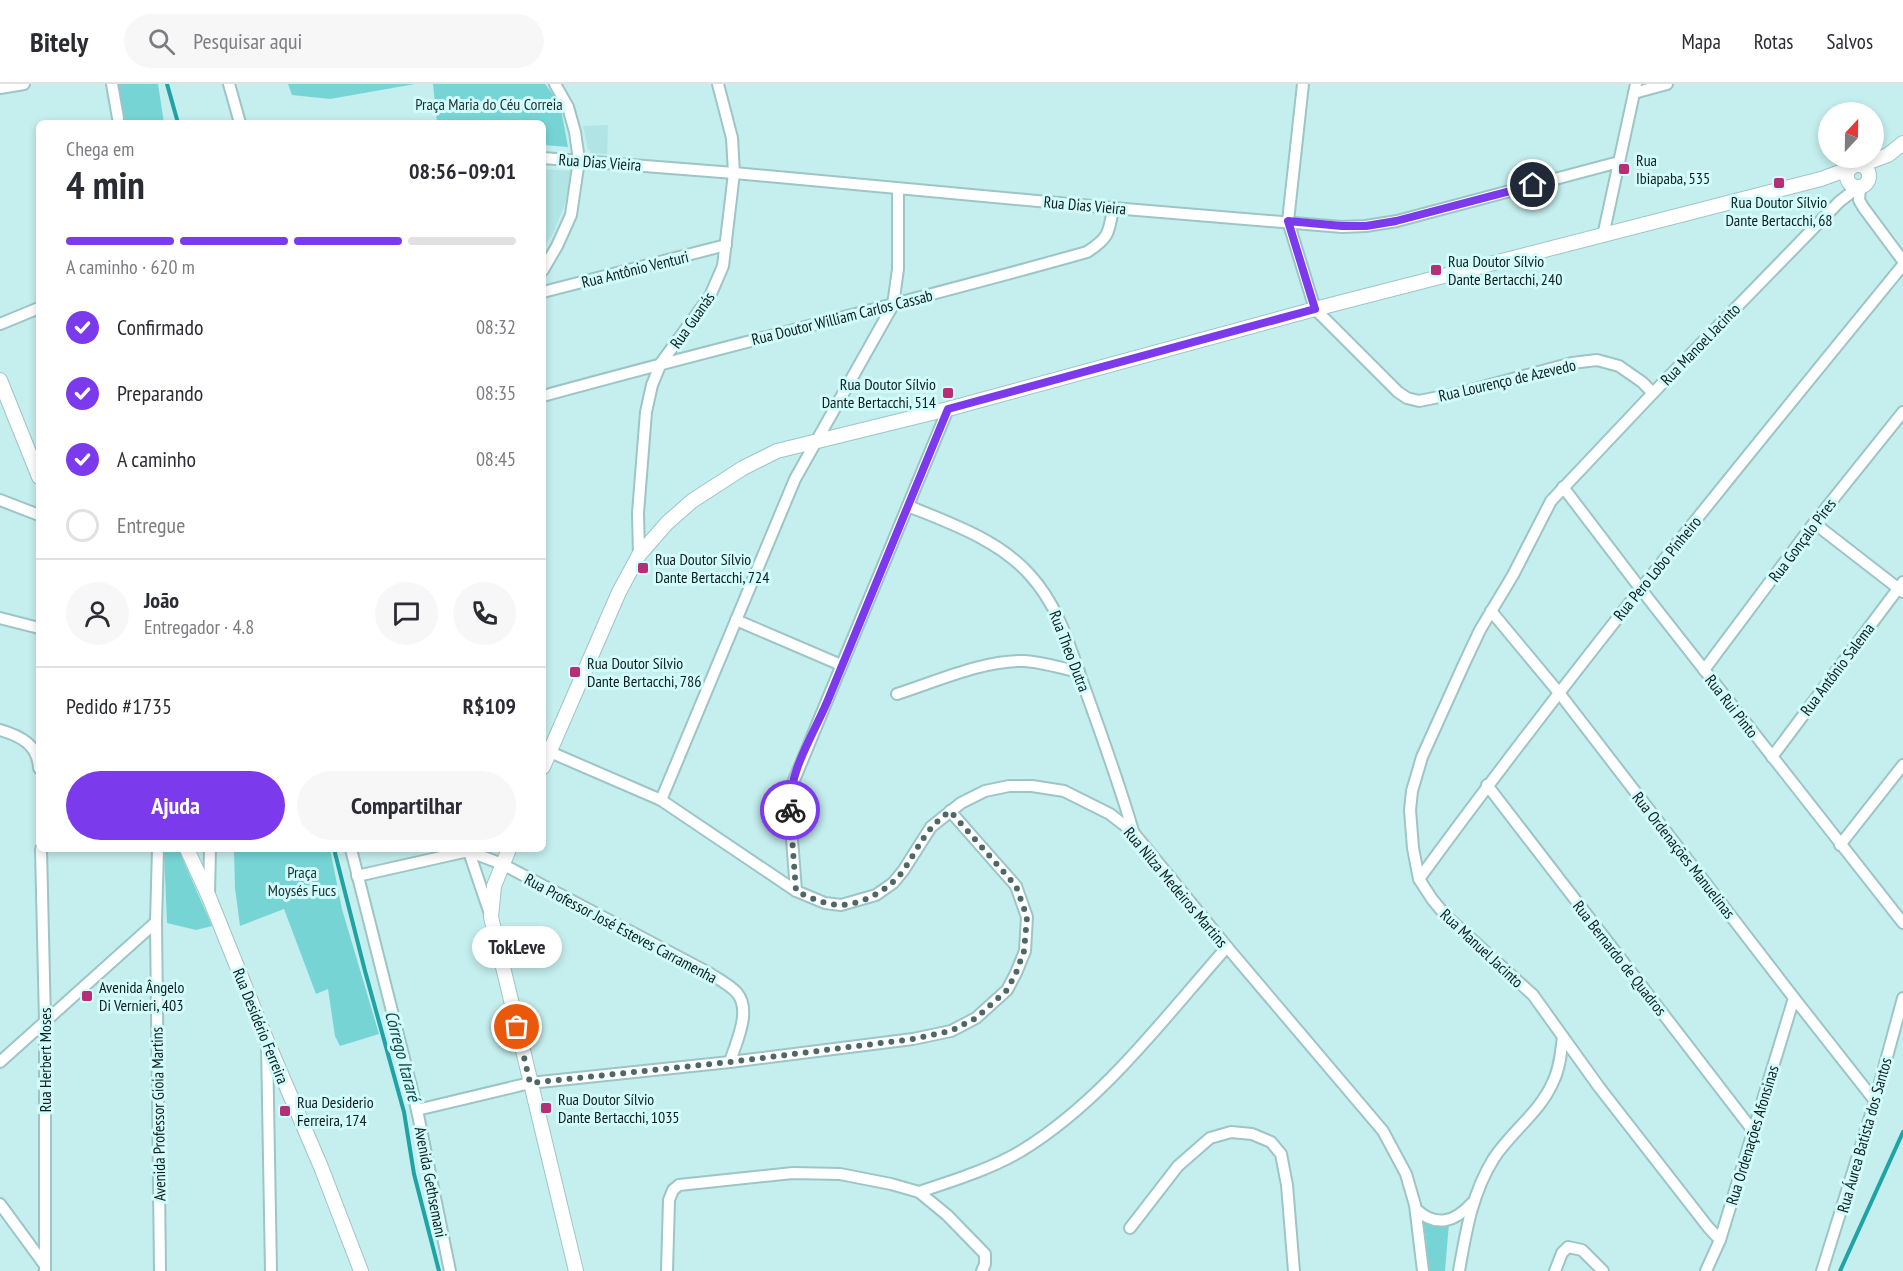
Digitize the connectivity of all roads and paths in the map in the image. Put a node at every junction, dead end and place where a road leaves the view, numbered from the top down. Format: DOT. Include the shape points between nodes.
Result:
graph roads {
  1 [pos="24,84"];
  2 [pos="112,84"];
  3 [pos="229,84"];
  4 [pos="555,84"];
  5 [pos="718,84"];
  6 [pos="1303,84"];
  7 [pos="1667,84"];
  8 [pos="0,88"];
  9 [pos="1635,88"];
  10 [pos="118,118"];
  11 [pos="239,120"];
  12 [pos="1903,143"];
  13 [pos="1884,157"];
  14 [pos="546,158"];
  15 [pos="579,160"];
  16 [pos="1619,162"];
  17 [pos="1853,168"];
  18 [pos="1855,168"];
  19 [pos="1860,168"];
  20 [pos="734,173"];
  21 [pos="1821,179"];
  22 [pos="1855,186"];
  23 [pos="898,189"];
  24 [pos="1113,208"];
  25 [pos="1288,221"];
  26 [pos="1603,236"];
  27 [pos="726,245"];
  28 [pos="1903,263"];
  29 [pos="546,265"];
  30 [pos="546,291"];
  31 [pos="893,305"];
  32 [pos="36,309"];
  33 [pos="1315,309"];
  34 [pos="0,324"];
  35 [pos="662,363"];
  36 [pos="0,380"];
  37 [pos="1653,393"];
  38 [pos="546,395"];
  39 [pos="948,409"];
  40 [pos="1903,412"];
  41 [pos="817,440"];
  42 [pos="36,470"];
  43 [pos="1563,487"];
  44 [pos="0,500"];
  45 [pos="908,506"];
  46 [pos="36,514"];
  47 [pos="1814,523"];
  48 [pos="639,555"];
  49 [pos="1901,587"];
  50 [pos="1640,588"];
  51 [pos="1491,611"];
  52 [pos="0,618"];
  53 [pos="736,620"];
  54 [pos="36,627"];
  55 [pos="841,665"];
  56 [pos="1704,670"];
  57 [pos="1079,672"];
  58 [pos="897,694"];
  59 [pos="1560,694"];
  60 [pos="0,729"];
  61 [pos="36,752"];
  62 [pos="550,752"];
  63 [pos="1772,757"];
  64 [pos="546,761"];
  65 [pos="1903,765"];
  66 [pos="1487,785"];
  67 [pos="661,801"];
  68 [pos="950,811"];
  69 [pos="1133,832"];
  70 [pos="1840,845"];
  71 [pos="41,852"];
  72 [pos="158,852"];
  73 [pos="352,852"];
  74 [pos="459,852"];
  75 [pos="469,852"];
  76 [pos="473,852"];
  77 [pos="508,852"];
  78 [pos="189,853"];
  79 [pos="210,855"];
  80 [pos="502,864"];
  81 [pos="357,876"];
  82 [pos="1419,879"];
  83 [pos="796,891"];
  84 [pos="209,897"];
  85 [pos="491,917"];
  86 [pos="156,922"];
  87 [pos="1903,923"];
  88 [pos="1227,946"];
  89 [pos="1794,998"];
  90 [pos="1903,998"];
  91 [pos="45,1021"];
  92 [pos="1563,1037"];
  93 [pos="267,1041"];
  94 [pos="0,1062"];
  95 [pos="730,1062"];
  96 [pos="530,1083"];
  97 [pos="1875,1101"];
  98 [pos="417,1110"];
  99 [pos="1754,1132"];
  100 [pos="919,1192"];
  101 [pos="1472,1203"];
  102 [pos="0,1204"];
  103 [pos="1416,1209"];
  104 [pos="1130,1228"];
  105 [pos="1720,1240"];
  106 [pos="45,1268"];
  107 [pos="160,1271"];
  108 [pos="271,1271"];
  109 [pos="361,1271"];
  110 [pos="450,1271"];
  111 [pos="576,1271"];
  112 [pos="667,1271"];
  113 [pos="982,1271"];
  114 [pos="1294,1271"];
  115 [pos="1423,1271"];
  116 [pos="1458,1271"];
  117 [pos="1555,1271"];
  118 [pos="1603,1271"];
  119 [pos="1706,1271"];
  120 [pos="1822,1271"];
  1 -- 8 [label="street"];
  2 -- 10 [label="street"];
  3 -- 11 [label="street"];
  4 -- 15 [label="street" via="568,107"];
  5 -- 20 [label="street, Rua Guanás" via="732,138"];
  6 -- 25 [label="street"];
  7 -- 9 [label="street"];
  9 -- 16 [label="street"];
  12 -- 13 [label="street"];
  14 -- 15 [label="street, Rua Dias Vieira"];
  15 -- 20 [label="street, Rua Dias Vieira"];
  15 -- 29 [label="street" via="571,215"];
  16 -- 25 [label="street, Rua Dias Vieira" via="1396,221 1342,226"];
  16 -- 26 [label="street"];
  17 -- 21 [label="street"];
  18 -- 22 [label="street" via="1847,177"];
  19 -- 22 [label="street" via="1867,170 1868,182"];
  20 -- 23 [label="street, Rua Dias Vieira"];
  20 -- 27 [label="street, Rua Guanás"];
  21 -- 22 [label="street"];
  21 -- 26 [label="street"];
  22 -- 28 [label="street" via="1863,207"];
  22 -- 37 [label="street, Rua Manoel Jacinto"];
  23 -- 24 [label="street, Rua Dias Vieira"];
  23 -- 31 [label="street" via="898,269"];
  24 -- 25 [label="street, Rua Dias Vieira"];
  24 -- 31 [label="street, Rua Doutor William Carlos Cassab" via="1110,232 1088,252"];
  25 -- 33 [label="street"];
  26 -- 33 [label="street"];
  27 -- 30 [label="street, Rua Antônio Venturi"];
  27 -- 35 [label="street, Rua Guanás" via="723,266 710,296"];
  28 -- 50 [label="street, Rua Pero Lobo Pinheiro"];
  31 -- 35 [label="street, Rua Doutor William Carlos Cassab"];
  31 -- 41 [label="street"];
  32 -- 34 [label="street"];
  33 -- 37 [label="street, Rua Lourenço de Azevedo" via="1407,398 1419,400 1464,392 1597,360 1619,366"];
  33 -- 39 [label="street"];
  35 -- 38 [label="street, Rua Doutor William Carlos Cassab"];
  35 -- 48 [label="street, Rua Guanás" via="646,412 638,513"];
  36 -- 42 [label="street"];
  37 -- 43 [label="street, Rua Manoel Jacinto"];
  39 -- 41 [label="street"];
  39 -- 45 [label="street"];
  40 -- 47 [label="street, Rua Gonçalo Pires"];
  41 -- 48 [label="street" via="777,451 720,481 672,519"];
  41 -- 53 [label="street" via="795,479"];
  43 -- 50 [label="street, Rua Rui Pinto"];
  43 -- 51 [label="street, Rua Manuel Jacinto" via="1551,501"];
  44 -- 46 [label="street"];
  45 -- 55 [label="street"];
  45 -- 57 [label="street, Rua Theo Dutra" via="964,529 1009,556 1030,574 1058,615"];
  47 -- 49 [label="street"];
  47 -- 56 [label="street, Rua Gonçalo Pires"];
  48 -- 62 [label="street"];
  49 -- 63 [label="street, Rua Antônio Salema"];
  50 -- 56 [label="street, Rua Rui Pinto"];
  50 -- 59 [label="street, Rua Pero Lobo Pinheiro"];
  51 -- 59 [label="street, Rua Ordenações Manuelinas"];
  51 -- 82 [label="street, Rua Manuel Jacinto" via="1422,757 1412,791 1410,828"];
  52 -- 54 [label="street"];
  53 -- 55 [label="street"];
  53 -- 67 [label="street"];
  55 -- 83 [label="street" via="789,800"];
  56 -- 63 [label="street, Rua Rui Pinto"];
  57 -- 58 [label="street" via="1023,661 1000,663"];
  57 -- 69 [label="street, Rua Theo Dutra"];
  59 -- 66 [label="street, Rua Pero Lobo Pinheiro"];
  59 -- 89 [label="street, Rua Ordenações Manuelinas"];
  60 -- 61 [label="street" via="15,735"];
  62 -- 64 [label="street"];
  62 -- 67 [label="street, Rua Nilza Medeiros Martins"];
  63 -- 70 [label="street, Rua Rui Pinto"];
  65 -- 70 [label="street"];
  66 -- 82 [label="street, Rua Pero Lobo Pinheiro"];
  66 -- 99 [label="street, Rua Bernardo de Quadros"];
  67 -- 83 [label="street, Rua Nilza Medeiros Martins"];
  68 -- 69 [label="street, Rua Nilza Medeiros Martins" via="985,791 1032,786 1064,791 1110,814"];
  68 -- 83 [label="street, Rua Nilza Medeiros Martins" via="931,827 893,883 876,894 841,905"];
  68 -- 95 [label="street" via="1016,886 1027,917 1024,951 1007,990 976,1018 951,1031"];
  69 -- 88 [label="street, Rua Nilza Medeiros Martins"];
  70 -- 87 [label="street, Rua Rui Pinto"];
  71 -- 91 [label="street, Rua Herbert Moses"];
  72 -- 86 [label="street, Avenida Professor Gioia Martins"];
  73 -- 81 [label="street, Avenida Gethsemani"];
  74 -- 81 [label="street"];
  75 -- 85 [label="street"];
  76 -- 80 [label="street, Rua Professor José Esteves Carramenha"];
  77 -- 80 [label="street"];
  78 -- 79 [label="street" via="200,860"];
  78 -- 84 [label="street, Rua Desidério Ferreira"];
  79 -- 84 [label="street"];
  80 -- 85 [label="street" via="494,886"];
  80 -- 95 [label="street, Rua Professor José Esteves Carramenha" via="709,973 736,992 744,1013"];
  81 -- 98 [label="street, Avenida Gethsemani"];
  82 -- 92 [label="street, Rua Manuel Jacinto" via="1446,916 1533,995"];
  84 -- 93 [label="street, Rua Desidério Ferreira"];
  85 -- 96 [label="street"];
  86 -- 91 [label="street"];
  86 -- 107 [label="street, Avenida Professor Gioia Martins"];
  88 -- 100 [label="street" via="1132,1055 1079,1108 1020,1151"];
  88 -- 103 [label="street, Rua Nilza Medeiros Martins" via="1383,1131 1406,1174"];
  89 -- 97 [label="street, Rua Ordenações Manuelinas"];
  89 -- 99 [label="street, Rua Ordenações Afonsinas"];
  90 -- 97 [label="street, Rua Áurea Batista dos Santos"];
  91 -- 94 [label="street"];
  91 -- 106 [label="street, Rua Herbert Moses"];
  92 -- 101 [label="street" via="1553,1083 1495,1156"];
  92 -- 105 [label="street, Rua Manuel Jacinto"];
  93 -- 108 [label="street"];
  93 -- 109 [label="street, Rua Desidério Ferreira"];
  95 -- 96 [label="street"];
  96 -- 98 [label="street"];
  96 -- 111 [label="street"];
  97 -- 120 [label="street, Rua Áurea Batista dos Santos"];
  98 -- 110 [label="street, Avenida Gethsemani"];
  99 -- 105 [label="street, Rua Ordenações Afonsinas"];
  100 -- 112 [label="street" via="840,1174 804,1173 679,1185 669,1200"];
  100 -- 113 [label="street" via="985,1254"];
  101 -- 103 [label="street" via="1459,1216 1443,1221"];
  101 -- 116 [label="street"];
  102 -- 106 [label="street"];
  103 -- 115 [label="street, Rua Nilza Medeiros Martins"];
  104 -- 114 [label="street" via="1178,1166 1210,1138 1231,1132 1252,1134 1271,1142 1281,1154"];
  105 -- 119 [label="street, Rua Ordenações Afonsinas"];
  117 -- 118 [label="street" via="1568,1247 1582,1250"];
}
